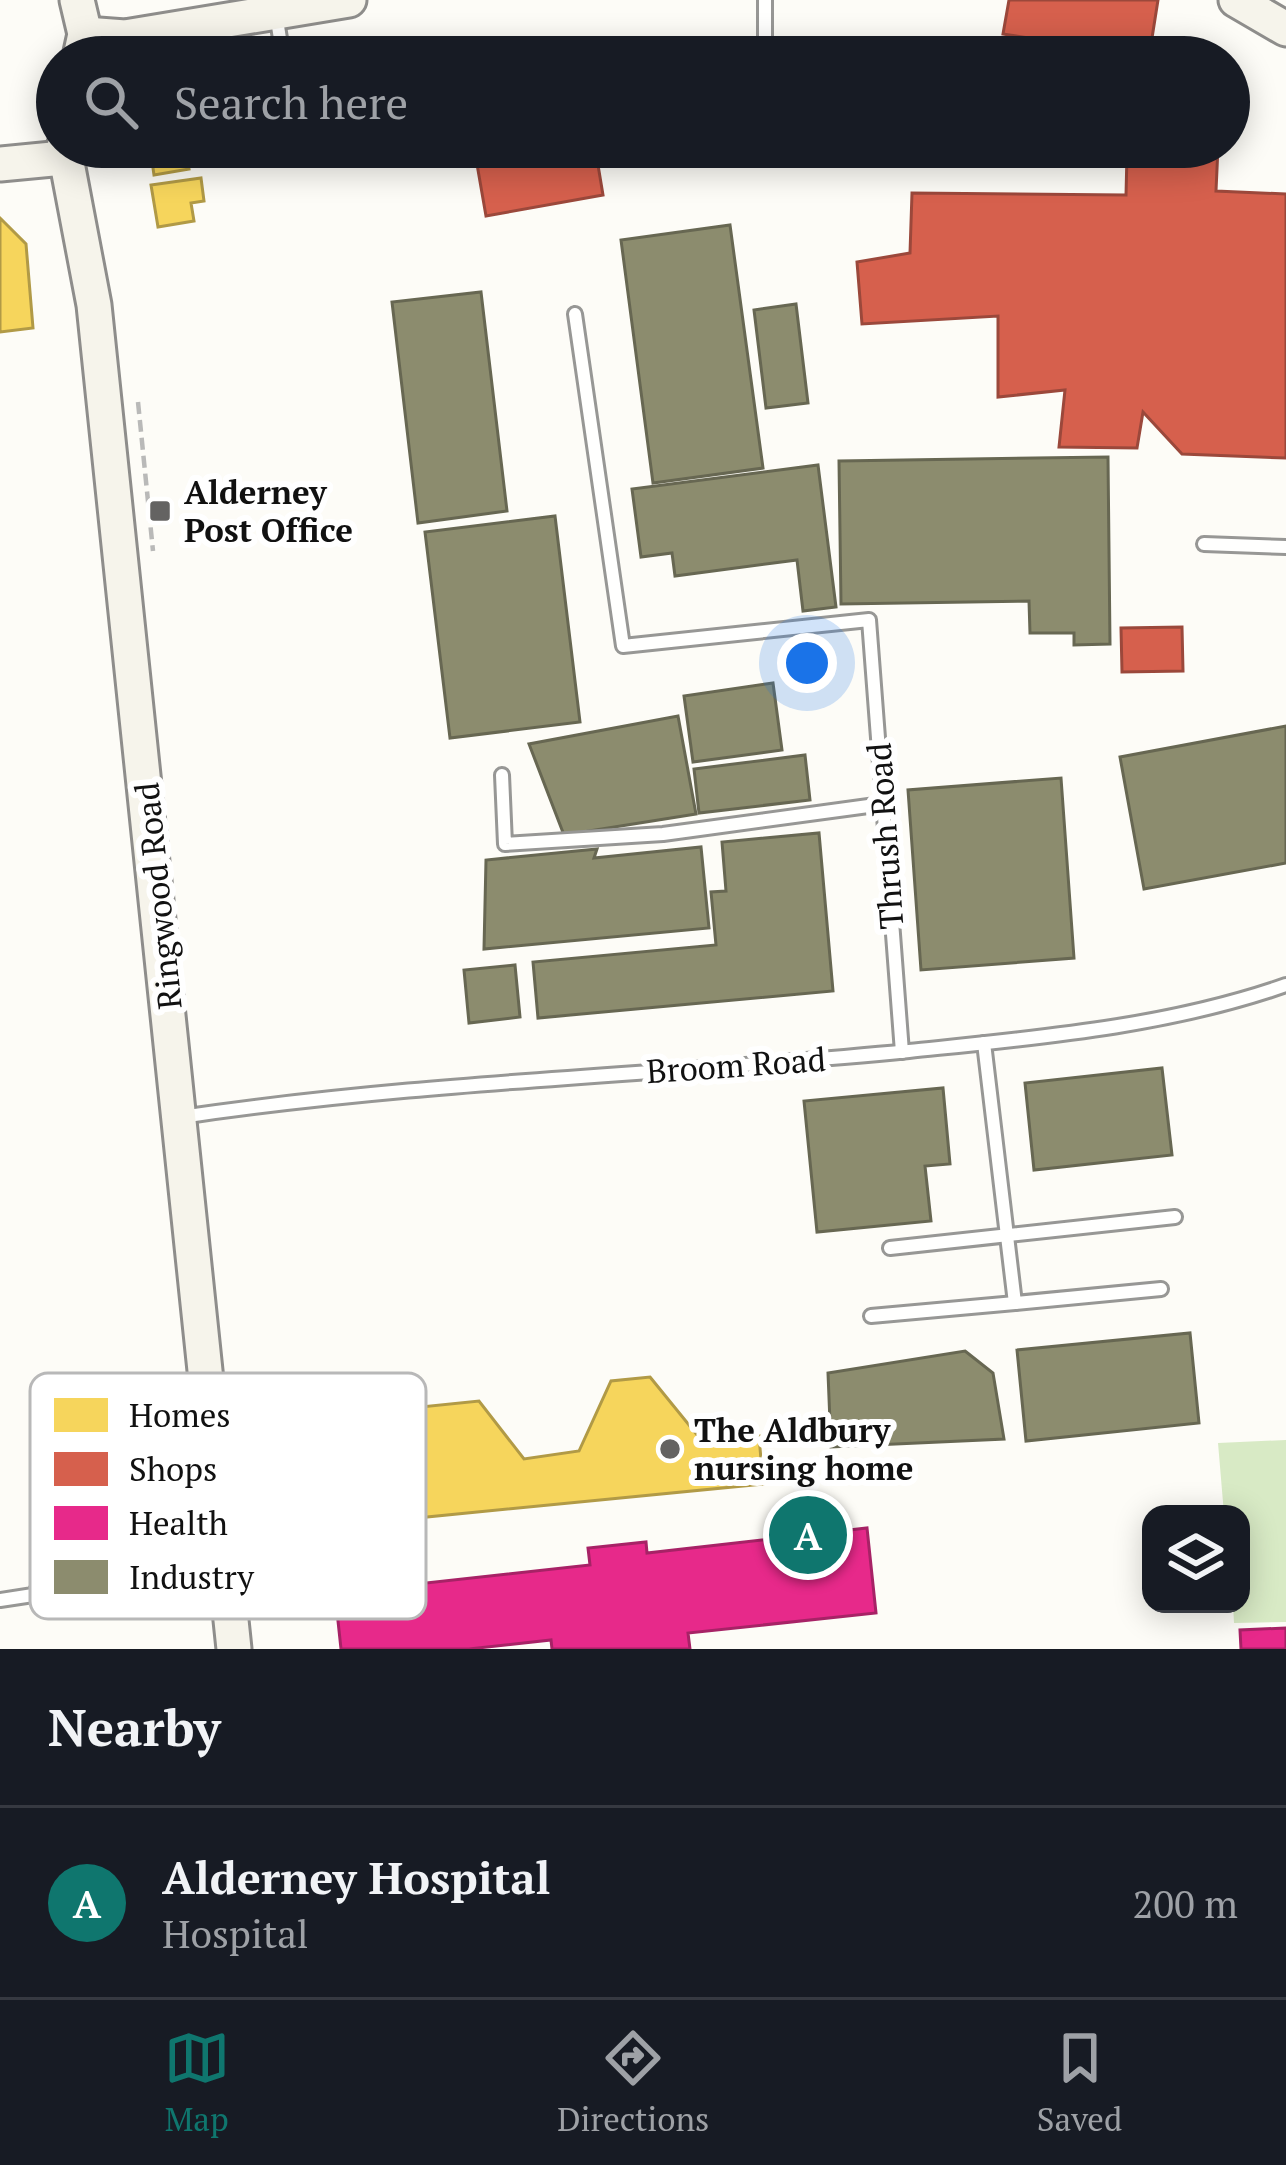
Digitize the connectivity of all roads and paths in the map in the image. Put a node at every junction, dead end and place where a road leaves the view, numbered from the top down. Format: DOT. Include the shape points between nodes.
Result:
graph roads {
  1 [pos="77,0"];
  2 [pos="349,0"];
  3 [pos="765,0"];
  4 [pos="1236,0"];
  5 [pos="276,13"];
  6 [pos="1286,29"];
  7 [pos="81,36"];
  8 [pos="131,36"];
  9 [pos="280,36"];
  10 [pos="765,36"];
  11 [pos="36,158"];
  12 [pos="0,164"];
  13 [pos="67,168"];
  14 [pos="575,314"];
  15 [pos="1204,544"];
  16 [pos="1286,547"];
  17 [pos="502,775"];
  18 [pos="883,804"];
  19 [pos="1286,985"];
  20 [pos="984,1043"];
  21 [pos="902,1052"];
  22 [pos="181,1117"];
  23 [pos="1175,1217"];
  24 [pos="1008,1237"];
  25 [pos="890,1249"];
  26 [pos="1161,1289"];
  27 [pos="1015,1303"];
  28 [pos="871,1316"];
  29 [pos="208,1373"];
  30 [pos="30,1595"];
  31 [pos="0,1600"];
  32 [pos="232,1619"];
  33 [pos="234,1649"];
  1 -- 7 [label="main road"];
  2 -- 5 [label="main road"];
  3 -- 10 [label="lane"];
  4 -- 6 [label="main road"];
  5 -- 8 [label="main road"];
  5 -- 9 [label="lane"];
  11 -- 12 [label="main road"];
  13 -- 22 [label="main road, Ringwood Road" via="94,304"];
  14 -- 18 [label="lane, Thrush Road" via="623,646 869,620"];
  15 -- 16 [label="lane"];
  17 -- 18 [label="lane" via="506,844 663,834"];
  18 -- 21 [label="lane, Thrush Road"];
  19 -- 20 [label="lane, Broom Road" via="1138,1022"];
  20 -- 21 [label="lane, Broom Road"];
  20 -- 24 [label="lane"];
  21 -- 22 [label="lane, Broom Road" via="469,1082"];
  22 -- 29 [label="main road, Ringwood Road"];
  23 -- 24 [label="lane"];
  24 -- 25 [label="lane"];
  24 -- 27 [label="lane"];
  26 -- 27 [label="lane"];
  27 -- 28 [label="lane"];
  30 -- 31 [label="lane"];
  32 -- 33 [label="main road, Ringwood Road"];
}
